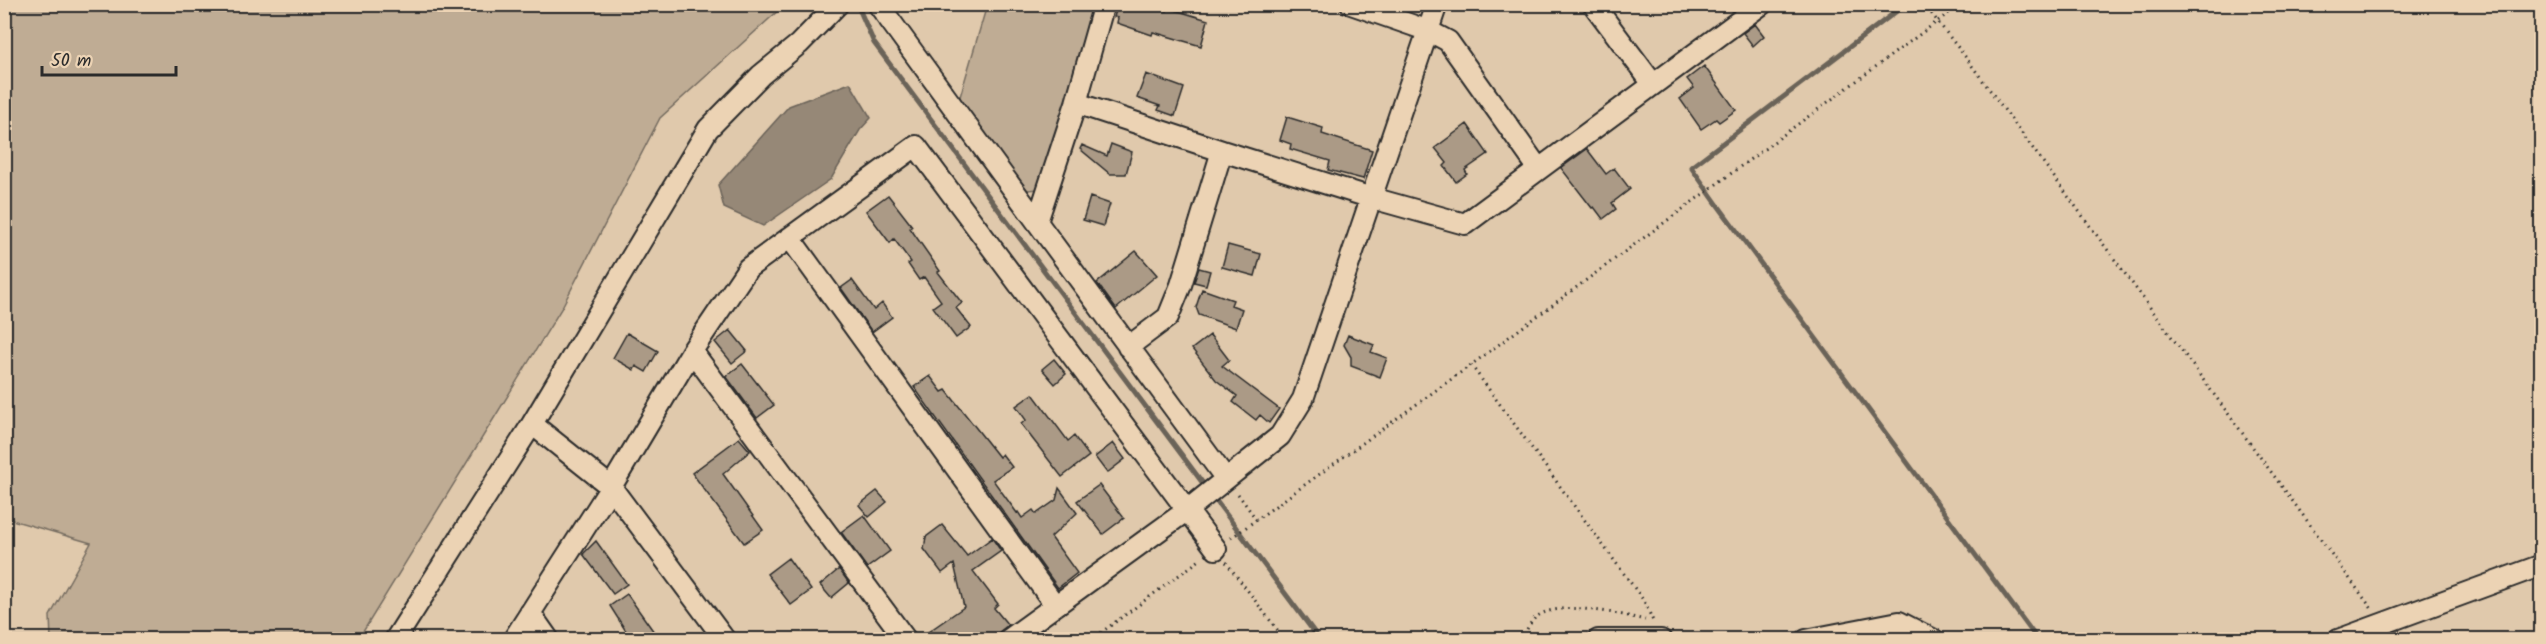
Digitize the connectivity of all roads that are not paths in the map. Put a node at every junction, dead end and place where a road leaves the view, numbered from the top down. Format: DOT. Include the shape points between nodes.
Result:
graph roads {
  1 [pos="878,4"];
  2 [pos="1104,4"];
  3 [pos="1351,4"];
  4 [pos="1437,4"];
  5 [pos="1593,4"];
  6 [pos="1762,4"];
  7 [pos="836,6"];
  8 [pos="1429,31"];
  9 [pos="1653,84"];
  10 [pos="1076,104"];
  11 [pos="1222,151"];
  12 [pos="1538,168"];
  13 [pos="1372,198"];
  14 [pos="1037,222"];
  15 [pos="790,238"];
  16 [pos="1128,347"];
  17 [pos="693,351"];
  18 [pos="532,424"];
  19 [pos="1226,479"];
  20 [pos="611,487"];
  21 [pos="1186,511"];
  22 [pos="1216,549"];
  23 [pos="2541,565"];
  24 [pos="1055,605"];
  25 [pos="530,613"];
  26 [pos="1659,635"];
  27 [pos="395,639"];
  28 [pos="513,639"];
  29 [pos="549,639"];
  30 [pos="725,639"];
  31 [pos="906,639"];
  32 [pos="1008,639"];
  33 [pos="1598,639"];
  34 [pos="1806,639"];
  35 [pos="1934,639"];
  36 [pos="2338,639"];
  1 -- 14 [label="street"];
  2 -- 10 [label="street"];
  3 -- 8 [label="street"];
  4 -- 8 [label="street"];
  5 -- 9 [label="street"];
  6 -- 9 [label="street"];
  7 -- 18 [label="street" via="708,129"];
  8 -- 12 [label="street" via="1448,41"];
  8 -- 13 [label="street"];
  9 -- 12 [label="street"];
  10 -- 11 [label="street"];
  10 -- 14 [label="street"];
  11 -- 13 [label="street"];
  11 -- 16 [label="street" via="1168,317"];
  12 -- 13 [label="street" via="1465,224"];
  13 -- 19 [label="street" via="1303,399 1280,436"];
  14 -- 16 [label="street"];
  15 -- 17 [label="street" via="748,268"];
  15 -- 21 [label="street" via="916,146"];
  15 -- 24 [label="street"];
  16 -- 19 [label="street"];
  17 -- 20 [label="street"];
  17 -- 31 [label="street"];
  18 -- 20 [label="street"];
  18 -- 27 [label="street"];
  19 -- 21 [label="street"];
  20 -- 25 [label="street"];
  20 -- 30 [label="street"];
  21 -- 22 [label="street"];
  21 -- 24 [label="street"];
  23 -- 36 [label="street"];
  24 -- 32 [label="street"];
  25 -- 28 [label="street"];
  25 -- 29 [label="street"];
  26 -- 33 [label="street"];
  34 -- 35 [label="street" via="1899,622"];
}
